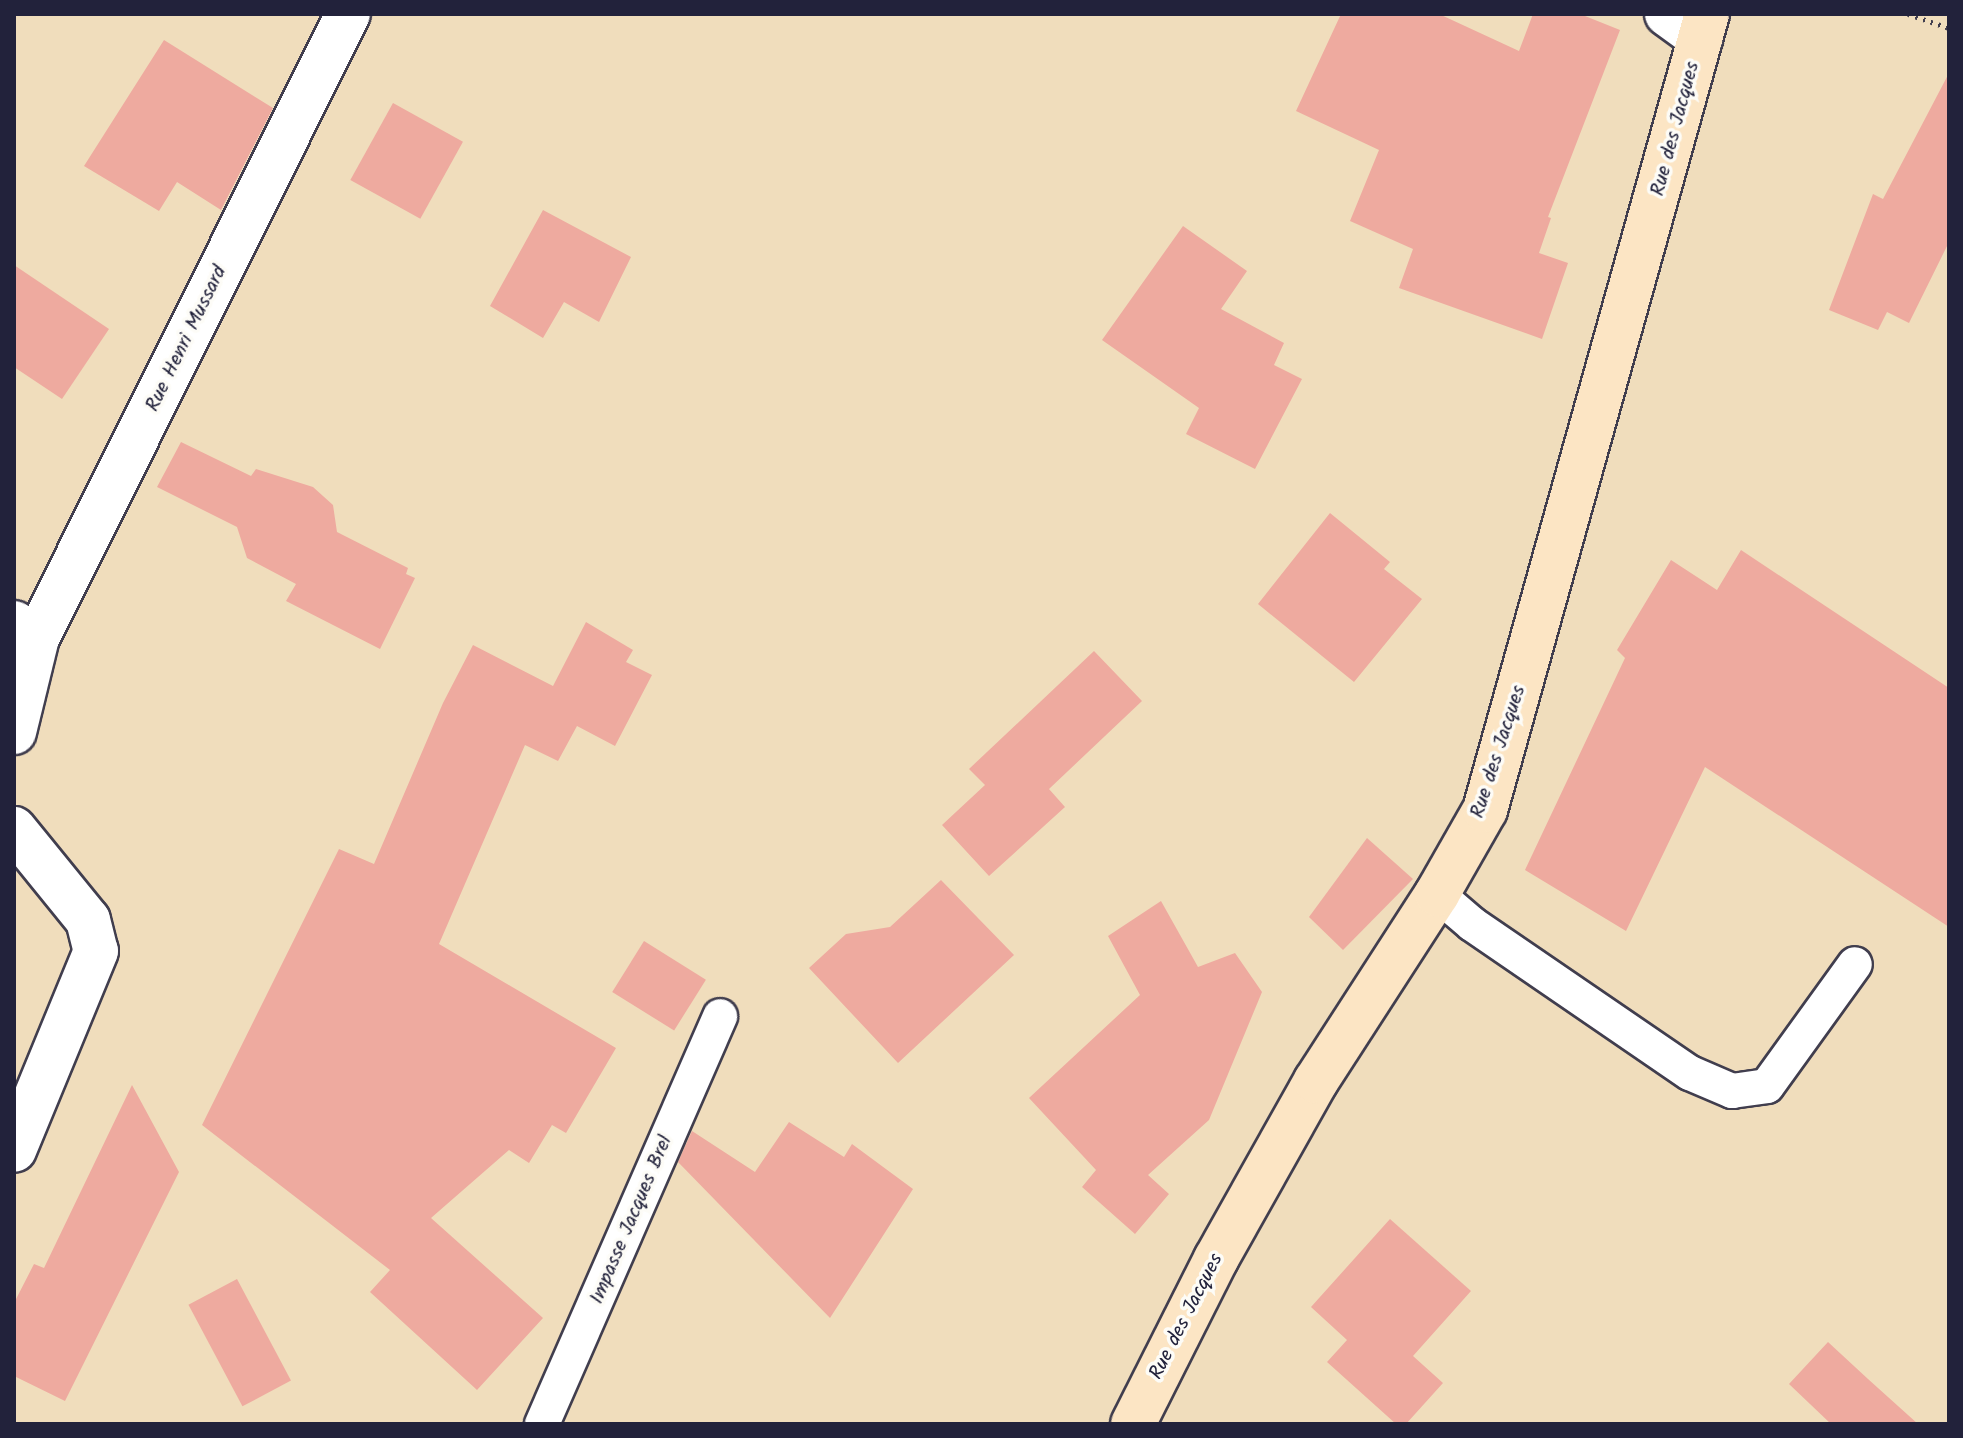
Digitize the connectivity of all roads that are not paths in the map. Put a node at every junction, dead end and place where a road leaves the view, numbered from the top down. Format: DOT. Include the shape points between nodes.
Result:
graph roads {
  1 [pos="348,14"];
  2 [pos="1691,22"];
  3 [pos="26,631"];
  4 [pos="14,732"];
  5 [pos="14,829"];
  6 [pos="1437,894"];
  7 [pos="1855,964"];
  8 [pos="720,1016"];
  9 [pos="14,1150"];
  10 [pos="542,1424"];
  11 [pos="1133,1424"];
  1 -- 3 [label="street, Rue Henri Mussard"];
  2 -- 6 [label="street, Rue des Jacques" via="1485,810"];
  3 -- 4 [label="street, Rue Henri Mussard"];
  5 -- 9 [label="street" via="88,920 96,951"];
  6 -- 7 [label="lane" via="1472,924 1690,1073 1732,1091 1767,1086"];
  6 -- 11 [label="street, Rue des Jacques" via="1316,1081 1216,1259"];
  8 -- 10 [label="lane, Impasse Jacques Brel"];
}
